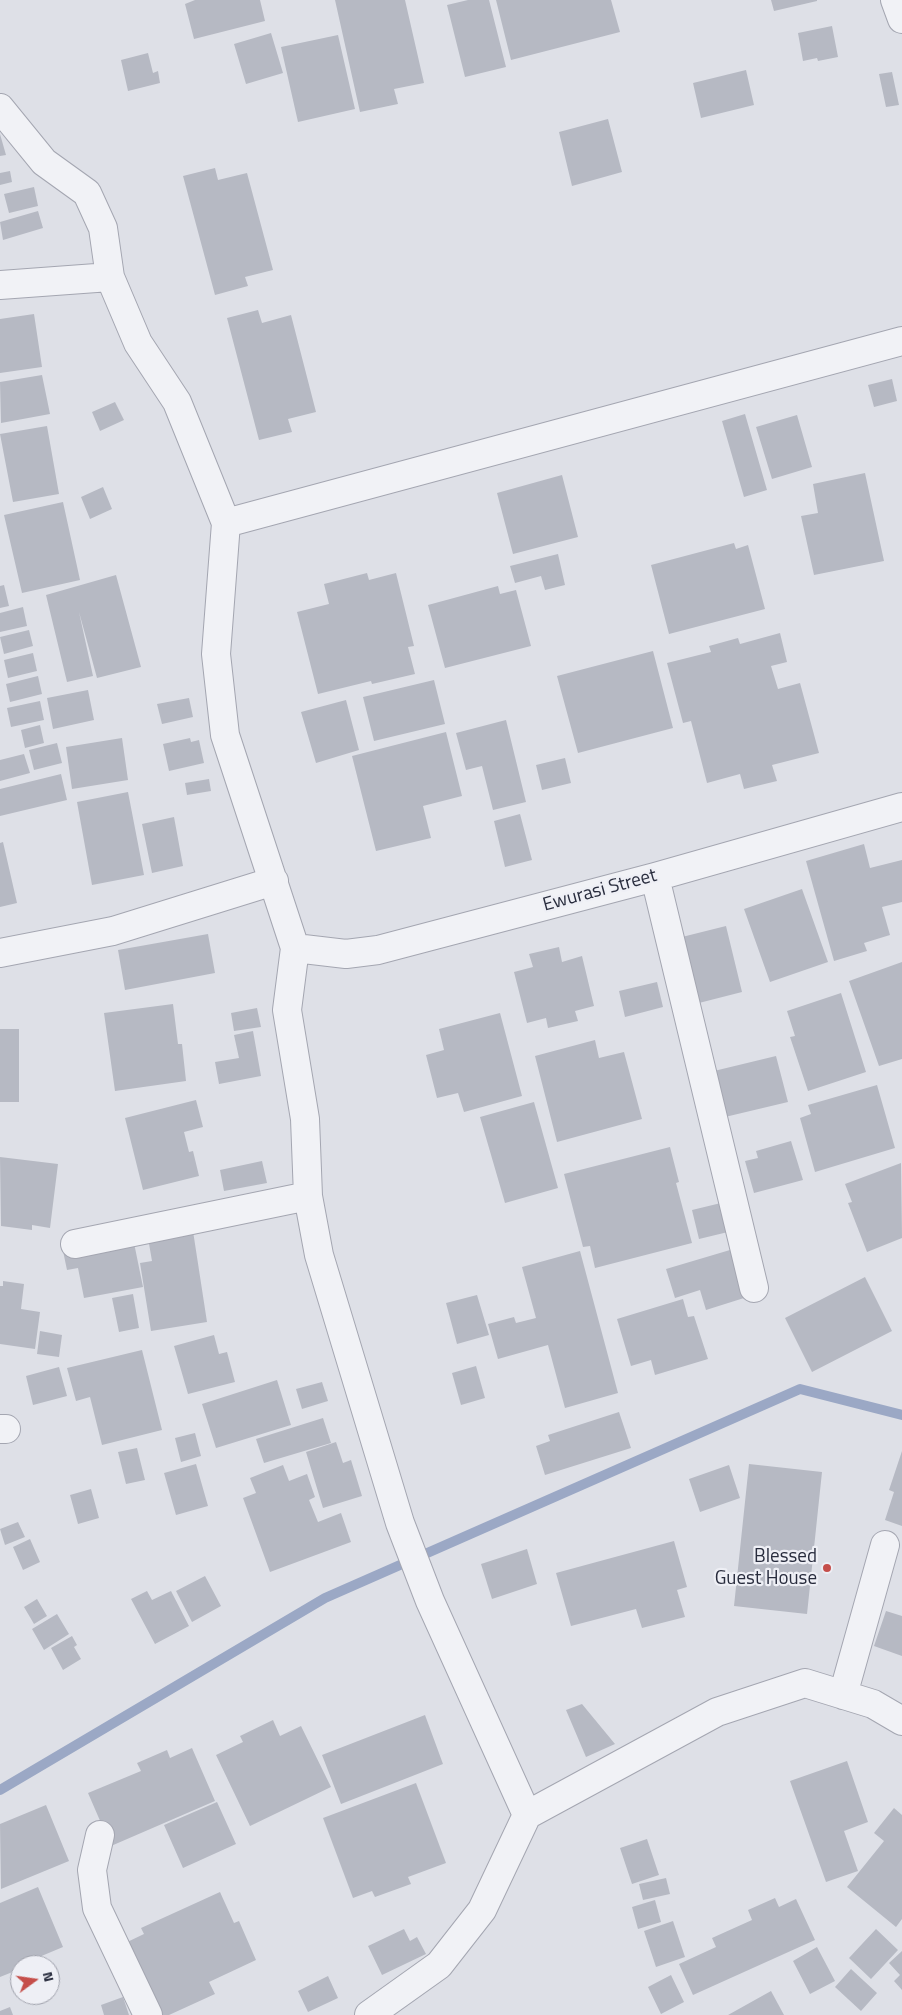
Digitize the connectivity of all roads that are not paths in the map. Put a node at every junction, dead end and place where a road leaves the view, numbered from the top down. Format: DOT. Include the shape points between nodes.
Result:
graph roads {
  1 [pos="895,0"];
  2 [pos="902,19"];
  3 [pos="0,108"];
  4 [pos="110,277"];
  5 [pos="0,284"];
  6 [pos="902,341"];
  7 [pos="226,523"];
  8 [pos="902,807"];
  9 [pos="655,877"];
  10 [pos="274,881"];
  11 [pos="295,948"];
  12 [pos="0,952"];
  13 [pos="308,1196"];
  14 [pos="75,1244"];
  15 [pos="754,1288"];
  16 [pos="885,1545"];
  17 [pos="842,1694"];
  18 [pos="902,1721"];
  19 [pos="528,1815"];
  20 [pos="100,1835"];
  21 [pos="148,2015"];
  22 [pos="369,2015"];
  1 -- 2 [label="street"];
  3 -- 4 [label="street" via="44,162 87,193 103,228"];
  4 -- 5 [label="street"];
  4 -- 7 [label="street" via="138,344 177,402"];
  6 -- 7 [label="street"];
  7 -- 10 [label="street" via="216,654 225,736"];
  8 -- 9 [label="street, Ewurasi Street"];
  9 -- 11 [label="street, Ewurasi Street" via="378,950 346,954"];
  9 -- 15 [label="street"];
  10 -- 11 [label="street"];
  10 -- 12 [label="street" via="113,931"];
  11 -- 13 [label="street" via="287,1010 305,1119"];
  13 -- 14 [label="street"];
  13 -- 19 [label="street" via="321,1264 400,1523 430,1601"];
  16 -- 17 [label="street"];
  17 -- 18 [label="street" via="872,1704"];
  17 -- 19 [label="street" via="805,1683 717,1712"];
  19 -- 22 [label="street" via="482,1910 439,1965"];
  20 -- 21 [label="street" via="92,1870 97,1908"];
}
